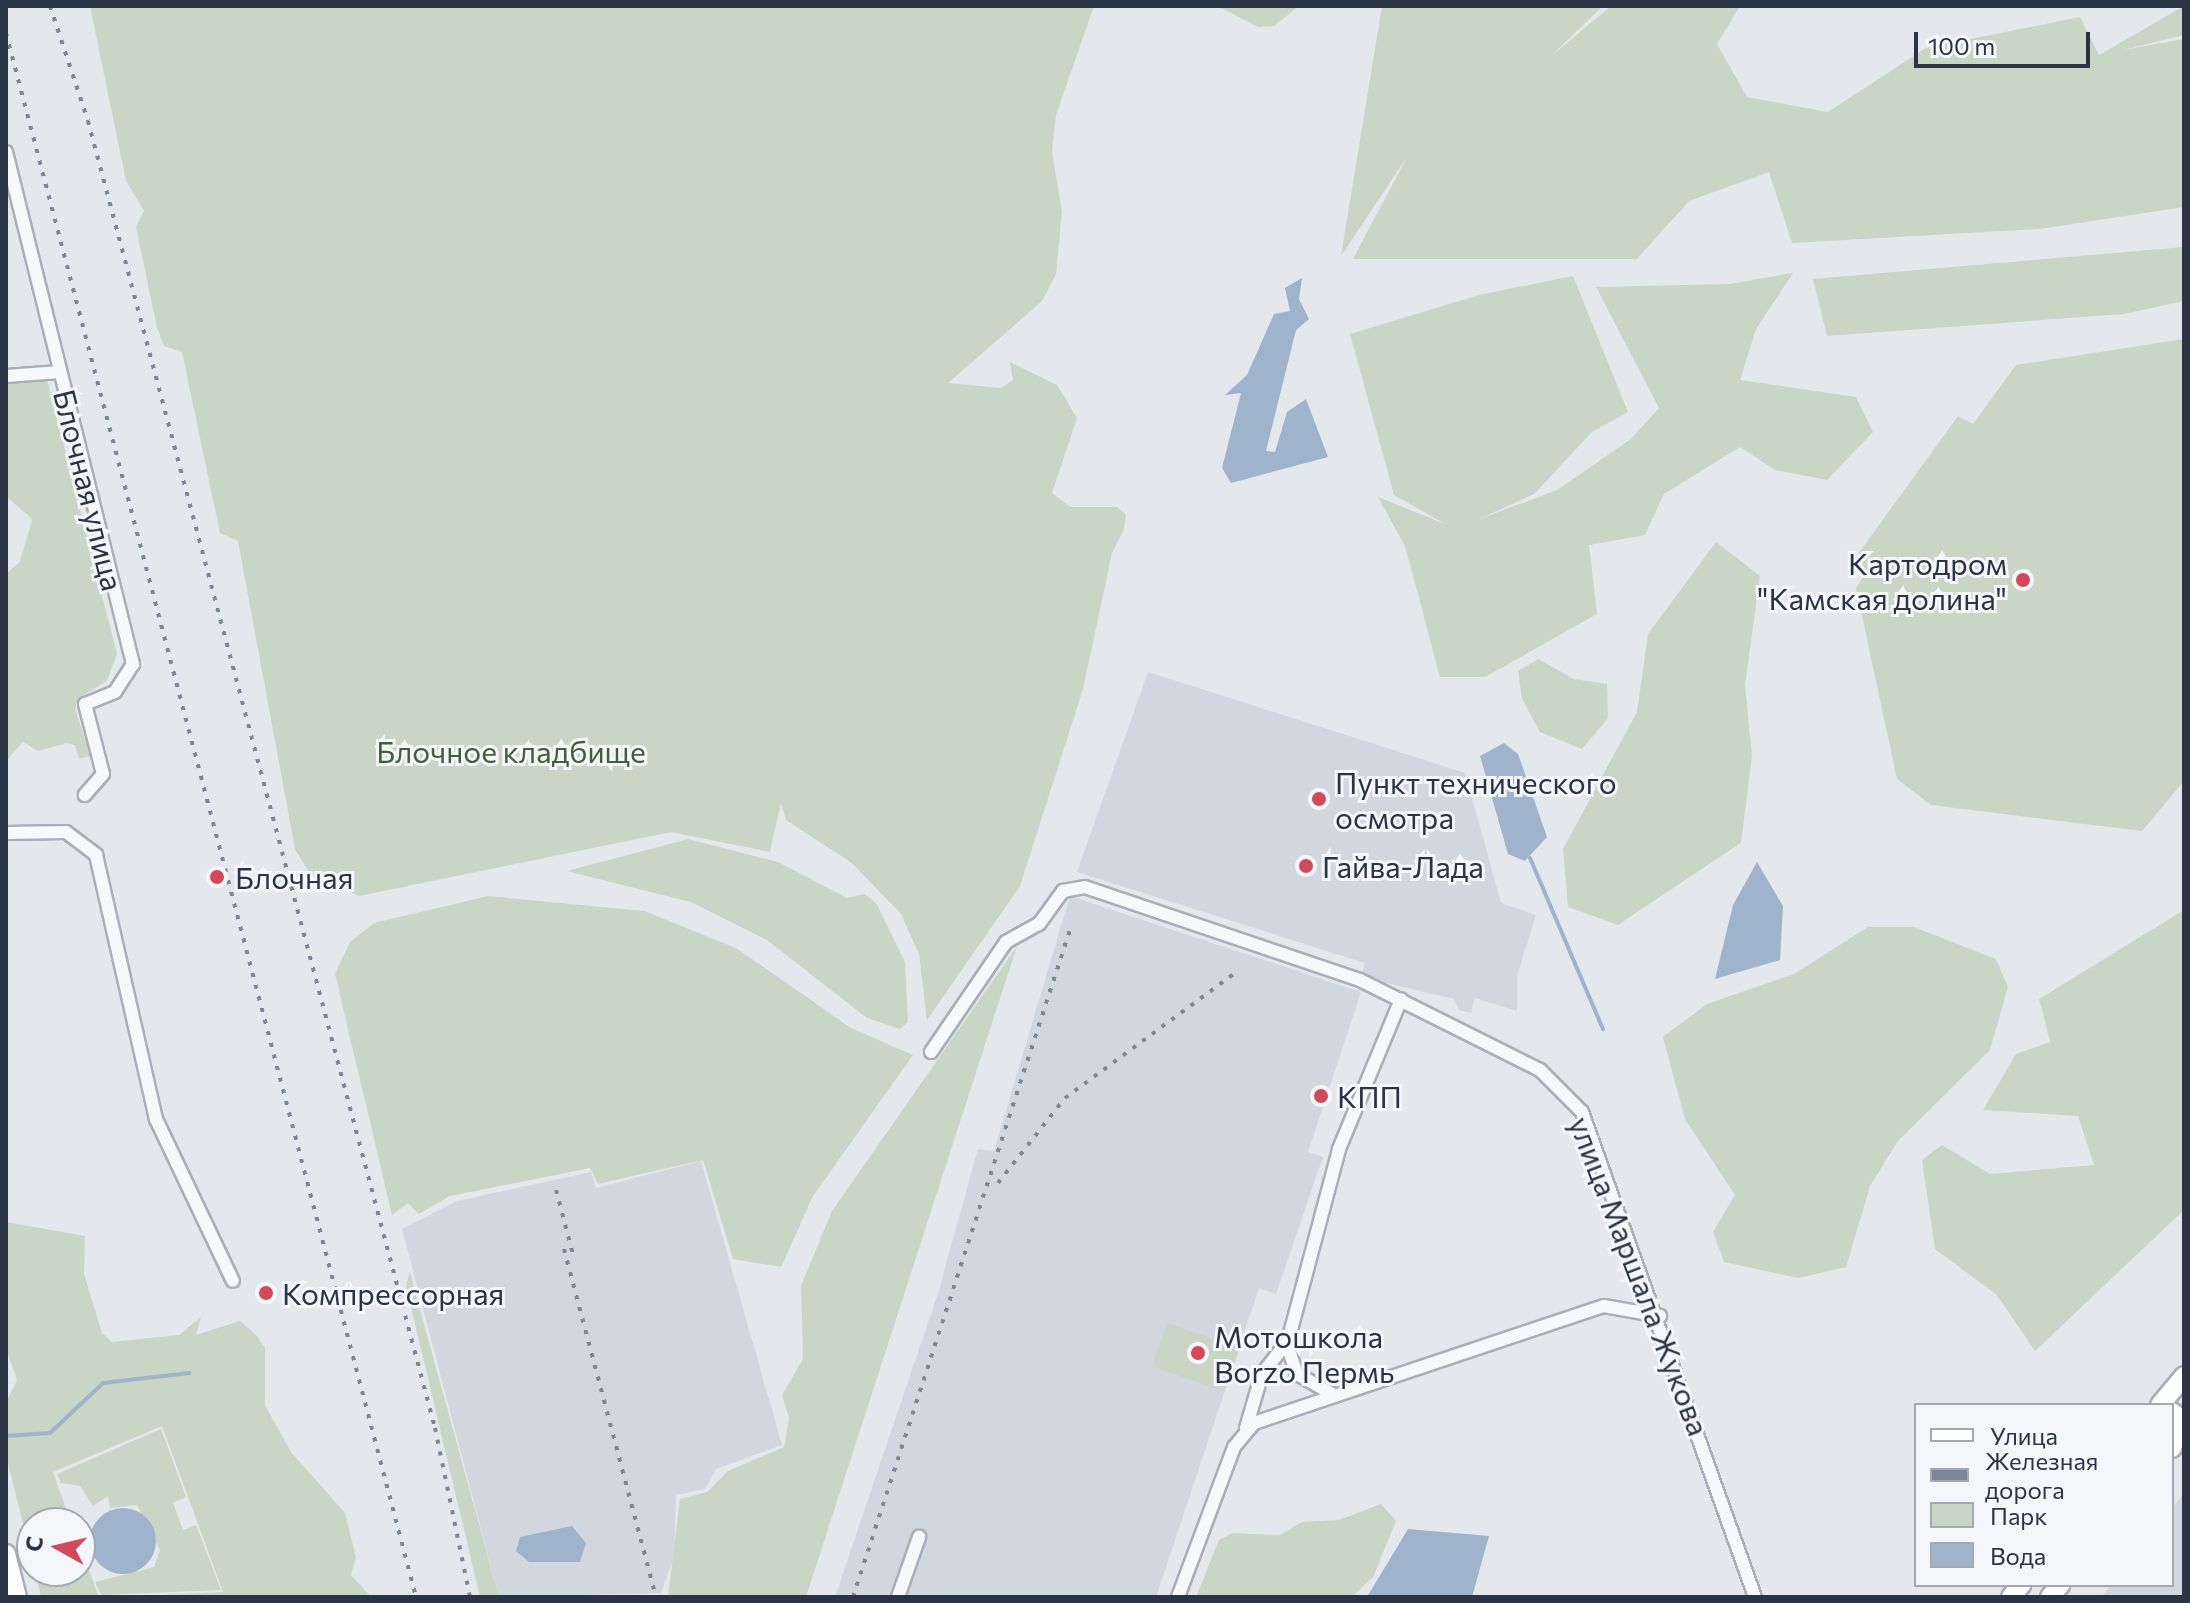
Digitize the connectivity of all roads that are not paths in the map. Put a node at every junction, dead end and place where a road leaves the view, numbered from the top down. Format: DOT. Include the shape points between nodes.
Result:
graph roads {
  1 [pos="6,152"];
  2 [pos="60,372"];
  3 [pos="6,376"];
  4 [pos="85,795"];
  5 [pos="6,833"];
  6 [pos="1401,999"];
  7 [pos="931,1052"];
  8 [pos="233,1281"];
  9 [pos="1660,1316"];
  10 [pos="1289,1338"];
  11 [pos="2184,1376"];
  12 [pos="1335,1395"];
  13 [pos="2162,1403"];
  14 [pos="2174,1414"];
  15 [pos="1246,1428"];
  16 [pos="2174,1442"];
  17 [pos="919,1537"];
  18 [pos="6,1554"];
  19 [pos="17,1597"];
  20 [pos="898,1597"];
  21 [pos="1178,1597"];
  22 [pos="1755,1597"];
  1 -- 2 [label="street, Блочная улица"];
  2 -- 3 [label="street"];
  2 -- 4 [label="street, Блочная улица" via="133,664 115,692 85,704 103,774"];
  5 -- 8 [label="street" via="66,832 83,839 101,866 156,1119"];
  6 -- 7 [label="street, улица Маршала Жукова" via="1073,887 1039,924 1006,942"];
  6 -- 9 [label="street, улица Маршала Жукова" via="1515,1055 1572,1098"];
  6 -- 10 [label="street" via="1339,1149"];
  9 -- 12 [label="street" via="1604,1306"];
  9 -- 22 [label="street, улица Маршала Жукова"];
  10 -- 12 [label="street" via="1297,1374"];
  10 -- 15 [label="street" via="1262,1374"];
  11 -- 13 [label="main road"];
  12 -- 15 [label="street"];
  14 -- 16 [label="main road" via="2181,1419"];
  15 -- 21 [label="street"];
  17 -- 20 [label="street"];
  18 -- 19 [label="main road"];
}
